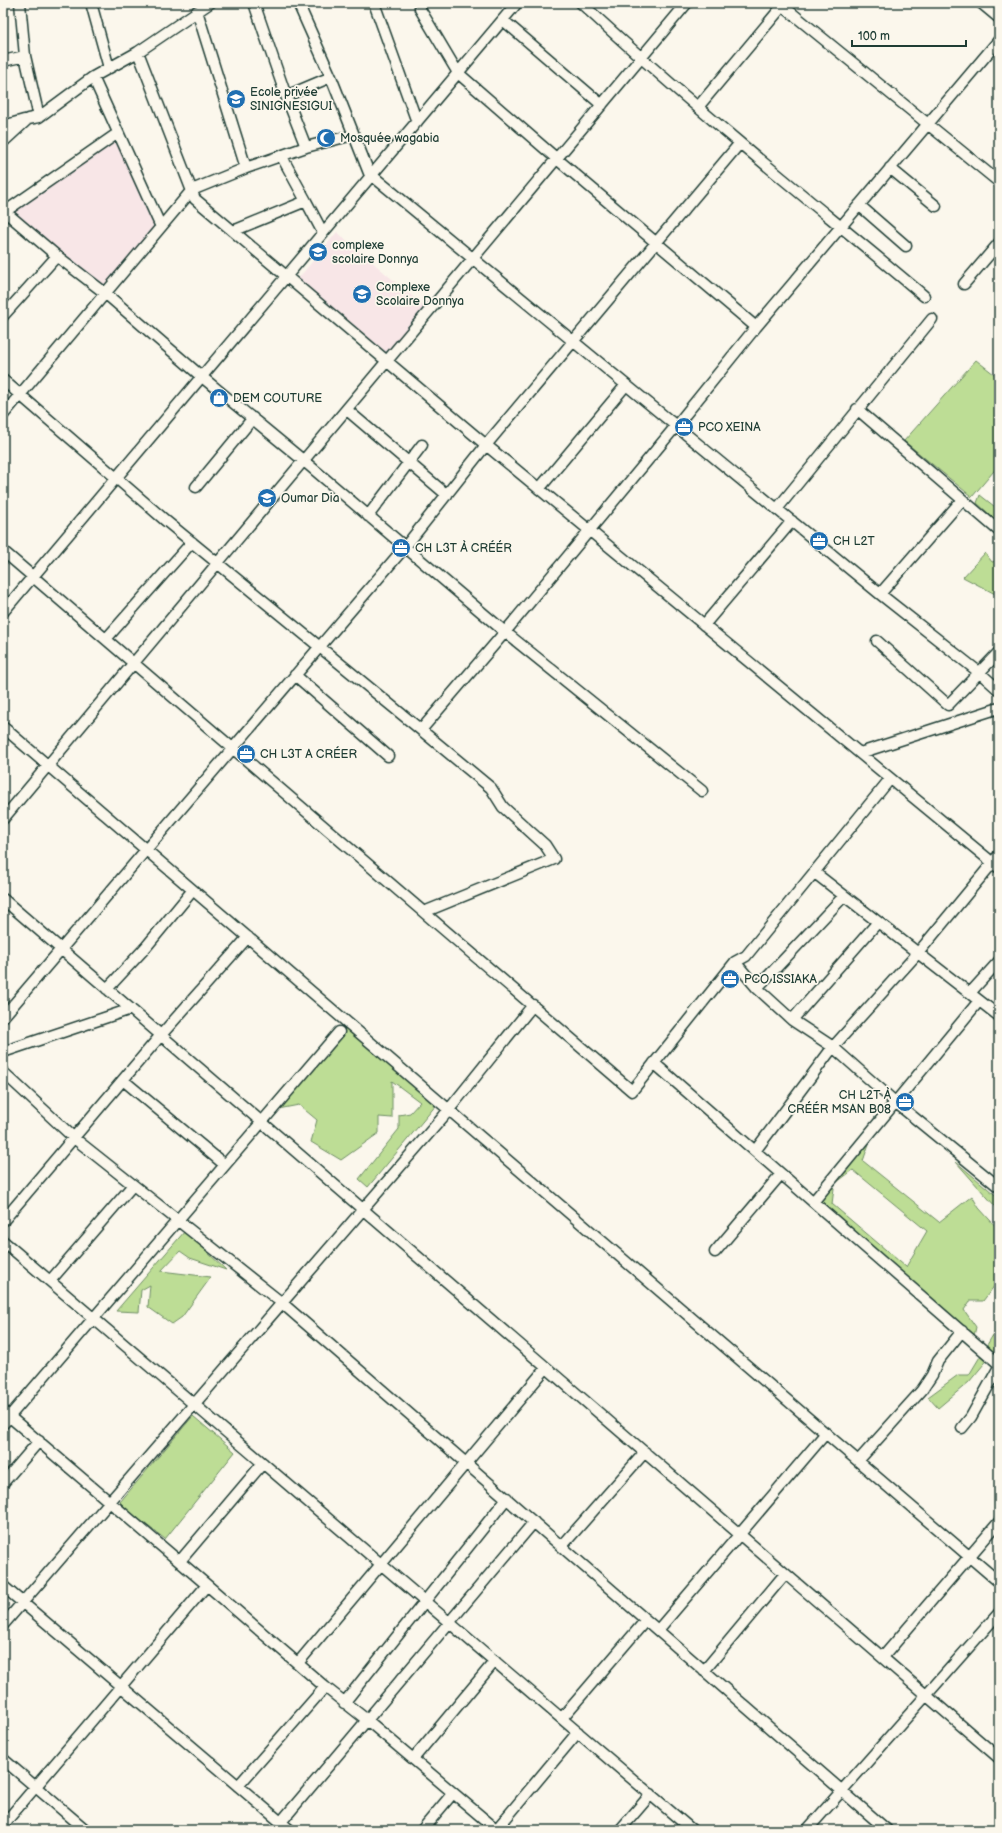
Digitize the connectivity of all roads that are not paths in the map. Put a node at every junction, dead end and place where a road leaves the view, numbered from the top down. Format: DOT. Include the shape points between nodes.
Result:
graph roads {
  1 [pos="20,3"];
  2 [pos="91,3"];
  3 [pos="210,3"];
  4 [pos="254,3"];
  5 [pos="298,3"];
  6 [pos="374,3"];
  7 [pos="420,3"];
  8 [pos="517,3"];
  9 [pos="581,3"];
  10 [pos="687,3"];
  11 [pos="981,3"];
  12 [pos="784,4"];
  13 [pos="199,8"];
  14 [pos="999,18"];
  15 [pos="503,20"];
  16 [pos="999,40"];
  17 [pos="138,52"];
  18 [pos="25,56"];
  19 [pos="641,58"];
  20 [pos="3,60"];
  21 [pos="109,68"];
  22 [pos="458,73"];
  23 [pos="331,77"];
  24 [pos="93,78"];
  25 [pos="286,96"];
  26 [pos="602,105"];
  27 [pos="698,107"];
  28 [pos="39,117"];
  29 [pos="28,118"];
  30 [pos="417,122"];
  31 [pos="928,124"];
  32 [pos="3,126"];
  33 [pos="118,133"];
  34 [pos="353,135"];
  35 [pos="3,142"];
  36 [pos="740,143"];
  37 [pos="306,148"];
  38 [pos="282,157"];
  39 [pos="557,159"];
  40 [pos="246,168"];
  41 [pos="890,168"];
  42 [pos="372,175"];
  43 [pos="999,182"];
  44 [pos="192,190"];
  45 [pos="306,201"];
  46 [pos="859,205"];
  47 [pos="936,206"];
  48 [pos="3,211"];
  49 [pos="842,226"];
  50 [pos="161,227"];
  51 [pos="233,231"];
  52 [pos="323,233"];
  53 [pos="656,243"];
  54 [pos="999,243"];
  55 [pos="906,246"];
  56 [pos="57,256"];
  57 [pos="473,259"];
  58 [pos="286,276"];
  59 [pos="964,284"];
  60 [pos="105,293"];
  61 [pos="924,296"];
  62 [pos="3,316"];
  63 [pos="932,319"];
  64 [pos="756,326"];
  65 [pos="574,342"];
  66 [pos="387,362"];
  67 [pos="202,377"];
  68 [pos="3,380"];
  69 [pos="626,385"];
  70 [pos="19,395"];
  71 [pos="857,409"];
  72 [pos="346,410"];
  73 [pos="3,415"];
  74 [pos="253,418"];
  75 [pos="676,426"];
  76 [pos="422,445"];
  77 [pos="486,445"];
  78 [pos="304,461"];
  79 [pos="410,463"];
  80 [pos="116,478"];
  81 [pos="196,487"];
  82 [pos="539,489"];
  83 [pos="447,495"];
  84 [pos="962,500"];
  85 [pos="777,509"];
  86 [pos="368,516"];
  87 [pos="792,521"];
  88 [pos="590,531"];
  89 [pos="999,531"];
  90 [pos="192,542"];
  91 [pos="405,547"];
  92 [pos="3,551"];
  93 [pos="218,564"];
  94 [pos="33,576"];
  95 [pos="880,594"];
  96 [pos="3,612"];
  97 [pos="704,625"];
  98 [pos="505,632"];
  99 [pos="106,639"];
  100 [pos="877,642"];
  101 [pos="319,647"];
  102 [pos="999,652"];
  103 [pos="135,664"];
  104 [pos="980,672"];
  105 [pos="295,675"];
  106 [pos="999,690"];
  107 [pos="999,708"];
  108 [pos="3,727"];
  109 [pos="421,730"];
  110 [pos="233,748"];
  111 [pos="860,753"];
  112 [pos="388,756"];
  113 [pos="48,766"];
  114 [pos="890,779"];
  115 [pos="702,791"];
  116 [pos="4,817"];
  117 [pos="146,850"];
  118 [pos="997,862"];
  119 [pos="815,873"];
  120 [pos="193,890"];
  121 [pos="844,896"];
  122 [pos="3,899"];
  123 [pos="424,912"];
  124 [pos="878,922"];
  125 [pos="248,937"];
  126 [pos="61,949"];
  127 [pos="918,953"];
  128 [pos="999,961"];
  129 [pos="735,962"];
  130 [pos="757,988"];
  131 [pos="107,989"];
  132 [pos="970,993"];
  133 [pos="979,1000"];
  134 [pos="532,1005"];
  135 [pos="131,1009"];
  136 [pos="999,1016"];
  137 [pos="3,1017"];
  138 [pos="792,1020"];
  139 [pos="339,1032"];
  140 [pos="161,1035"];
  141 [pos="833,1047"];
  142 [pos="3,1052"];
  143 [pos="654,1063"];
  144 [pos="3,1072"];
  145 [pos="123,1080"];
  146 [pos="895,1102"];
  147 [pos="449,1110"];
  148 [pos="262,1122"];
  149 [pos="74,1138"];
  150 [pos="755,1151"];
  151 [pos="225,1165"];
  152 [pos="781,1174"];
  153 [pos="133,1185"];
  154 [pos="999,1188"];
  155 [pos="813,1202"];
  156 [pos="362,1209"];
  157 [pos="178,1220"];
  158 [pos="3,1221"];
  159 [pos="3,1241"];
  160 [pos="715,1252"];
  161 [pos="50,1281"];
  162 [pos="282,1303"];
  163 [pos="94,1318"];
  164 [pos="962,1331"];
  165 [pos="999,1365"];
  166 [pos="546,1368"];
  167 [pos="195,1405"];
  168 [pos="5,1417"];
  169 [pos="962,1428"];
  170 [pos="826,1433"];
  171 [pos="39,1442"];
  172 [pos="645,1452"];
  173 [pos="858,1461"];
  174 [pos="263,1463"];
  175 [pos="466,1463"];
  176 [pos="3,1483"];
  177 [pos="507,1498"];
  178 [pos="110,1502"];
  179 [pos="534,1522"];
  180 [pos="999,1522"];
  181 [pos="740,1534"];
  182 [pos="562,1546"];
  183 [pos="970,1557"];
  184 [pos="180,1562"];
  185 [pos="381,1564"];
  186 [pos="785,1574"];
  187 [pos="999,1582"];
  188 [pos="207,1585"];
  189 [pos="3,1586"];
  190 [pos="425,1601"];
  191 [pos="22,1603"];
  192 [pos="999,1613"];
  193 [pos="646,1620"];
  194 [pos="450,1622"];
  195 [pos="3,1625"];
  196 [pos="658,1630"];
  197 [pos="883,1657"];
  198 [pos="495,1661"];
  199 [pos="298,1663"];
  200 [pos="704,1671"];
  201 [pos="121,1686"];
  202 [pos="325,1687"];
  203 [pos="926,1695"];
  204 [pos="344,1703"];
  205 [pos="562,1718"];
  206 [pos="367,1720"];
  207 [pos="578,1732"];
  208 [pos="999,1758"];
  209 [pos="3,1759"];
  210 [pos="413,1759"];
  211 [pos="238,1786"];
  212 [pos="36,1787"];
  213 [pos="842,1790"];
  214 [pos="453,1793"];
  215 [pos="651,1794"];
  216 [pos="281,1822"];
  217 [pos="3,1825"];
  218 [pos="86,1830"];
  219 [pos="290,1830"];
  220 [pos="422,1830"];
  221 [pos="496,1830"];
  222 [pos="620,1830"];
  223 [pos="692,1830"];
  224 [pos="807,1830"];
  225 [pos="888,1830"];
  1 -- 18 [label="street"];
  2 -- 21 [label="street"];
  3 -- 13 [label="street"];
  4 -- 25 [label="street"];
  5 -- 23 [label="street"];
  6 -- 30 [label="street"];
  7 -- 22 [label="street" via="420,9"];
  8 -- 15 [label="street"];
  9 -- 19 [label="street"];
  10 -- 19 [label="street"];
  11 -- 14 [label="street"];
  12 -- 27 [label="street"];
  12 -- 31 [label="street"];
  13 -- 17 [label="street"];
  13 -- 40 [label="street"];
  15 -- 22 [label="street"];
  15 -- 26 [label="street"];
  16 -- 31 [label="street"];
  17 -- 21 [label="street"];
  17 -- 44 [label="street"];
  18 -- 20 [label="street"];
  18 -- 28 [label="street"];
  19 -- 26 [label="street"];
  19 -- 27 [label="street"];
  21 -- 24 [label="street"];
  22 -- 30 [label="street"];
  22 -- 39 [label="street"];
  23 -- 25 [label="street"];
  23 -- 34 [label="street"];
  24 -- 28 [label="street"];
  24 -- 33 [label="street"];
  25 -- 37 [label="street"];
  26 -- 39 [label="street"];
  27 -- 36 [label="street"];
  28 -- 29 [label="street"];
  29 -- 32 [label="street"];
  29 -- 35 [label="street"];
  30 -- 42 [label="street"];
  31 -- 41 [label="street"];
  31 -- 43 [label="street"];
  33 -- 48 [label="street"];
  33 -- 50 [label="street"];
  34 -- 37 [label="street"];
  34 -- 42 [label="street"];
  36 -- 49 [label="street"];
  36 -- 53 [label="street"];
  37 -- 38 [label="street"];
  38 -- 40 [label="street"];
  38 -- 45 [label="street"];
  39 -- 53 [label="street"];
  39 -- 57 [label="street"];
  40 -- 44 [label="street"];
  41 -- 46 [label="street"];
  41 -- 47 [label="street"];
  42 -- 52 [label="street"];
  42 -- 57 [label="street"];
  44 -- 50 [label="street"];
  44 -- 51 [label="street" via="195,199"];
  45 -- 51 [label="street"];
  45 -- 52 [label="street"];
  46 -- 49 [label="street"];
  46 -- 55 [label="street"];
  48 -- 56 [label="street"];
  49 -- 61 [label="street"];
  49 -- 64 [label="street"];
  50 -- 60 [label="street"];
  51 -- 58 [label="street"];
  52 -- 58 [label="street"];
  53 -- 64 [label="street"];
  53 -- 65 [label="street"];
  54 -- 59 [label="street"];
  56 -- 60 [label="street"];
  56 -- 62 [label="street"];
  57 -- 65 [label="street"];
  57 -- 66 [label="street"];
  58 -- 66 [label="street"];
  58 -- 67 [label="street"];
  60 -- 67 [label="street"];
  60 -- 70 [label="street"];
  63 -- 71 [label="street"];
  64 -- 75 [label="street"];
  65 -- 69 [label="street"];
  65 -- 77 [label="street"];
  66 -- 72 [label="street"];
  66 -- 77 [label="street"];
  67 -- 74 [label="street"];
  67 -- 80 [label="street"];
  68 -- 70 [label="street"];
  69 -- 75 [label="street"];
  69 -- 82 [label="street"];
  70 -- 73 [label="street"];
  70 -- 80 [label="street"];
  71 -- 84 [label="street"];
  71 -- 85 [label="street"];
  72 -- 78 [label="street"];
  72 -- 79 [label="street"];
  74 -- 78 [label="street"];
  74 -- 81 [label="street"];
  75 -- 85 [label="street"];
  75 -- 88 [label="street"];
  76 -- 79 [label="street"];
  77 -- 82 [label="street"];
  77 -- 83 [label="street"];
  78 -- 86 [label="street"];
  78 -- 93 [label="street"];
  79 -- 83 [label="street"];
  79 -- 86 [label="street"];
  80 -- 90 [label="street"];
  80 -- 94 [label="street"];
  82 -- 88 [label="street"];
  83 -- 91 [label="street"];
  84 -- 89 [label="street"];
  84 -- 95 [label="street"];
  85 -- 87 [label="street"];
  86 -- 91 [label="street"];
  87 -- 95 [label="street"];
  87 -- 97 [label="street"];
  88 -- 97 [label="street"];
  88 -- 98 [label="street"];
  90 -- 93 [label="street"];
  90 -- 99 [label="street"];
  91 -- 98 [label="street"];
  91 -- 101 [label="street"];
  92 -- 94 [label="street"];
  93 -- 101 [label="street"];
  93 -- 103 [label="street"];
  94 -- 96 [label="street"];
  94 -- 99 [label="street"];
  95 -- 104 [label="street"];
  97 -- 111 [label="street"];
  98 -- 109 [label="street"];
  98 -- 115 [label="street"];
  99 -- 103 [label="street"];
  100 -- 104 [label="street" via="948,705"];
  101 -- 105 [label="street"];
  101 -- 109 [label="street"];
  102 -- 104 [label="street"];
  103 -- 110 [label="street"];
  103 -- 113 [label="street"];
  104 -- 106 [label="street"];
  105 -- 110 [label="street"];
  105 -- 112 [label="street"];
  107 -- 111 [label="street"];
  108 -- 113 [label="street"];
  109 -- 123 [label="street" via="491,788 503,807 545,845 554,859"];
  110 -- 117 [label="street"];
  110 -- 123 [label="street"];
  111 -- 114 [label="street"];
  113 -- 116 [label="street"];
  113 -- 117 [label="street"];
  114 -- 118 [label="street"];
  114 -- 119 [label="street"];
  117 -- 120 [label="street"];
  117 -- 126 [label="street"];
  118 -- 127 [label="street"];
  119 -- 121 [label="street"];
  119 -- 129 [label="street" via="746,956"];
  120 -- 125 [label="street"];
  120 -- 131 [label="street"];
  121 -- 124 [label="street"];
  121 -- 130 [label="street"];
  122 -- 126 [label="street"];
  123 -- 134 [label="street"];
  124 -- 127 [label="street"];
  124 -- 138 [label="street"];
  125 -- 140 [label="street"];
  125 -- 147 [label="street"];
  126 -- 131 [label="street"];
  126 -- 137 [label="street"];
  127 -- 132 [label="street"];
  127 -- 141 [label="street"];
  128 -- 132 [label="street"];
  129 -- 130 [label="street"];
  129 -- 143 [label="street"];
  130 -- 138 [label="street"];
  131 -- 135 [label="street"];
  132 -- 133 [label="street"];
  133 -- 136 [label="street"];
  133 -- 146 [label="street"];
  134 -- 143 [label="street" via="632,1091"];
  134 -- 147 [label="street"];
  135 -- 140 [label="street"];
  135 -- 142 [label="street"];
  138 -- 141 [label="street"];
  139 -- 148 [label="street"];
  140 -- 145 [label="street"];
  140 -- 148 [label="street"];
  141 -- 146 [label="street"];
  141 -- 150 [label="street"];
  143 -- 150 [label="street"];
  144 -- 149 [label="street"];
  145 -- 149 [label="street"];
  145 -- 151 [label="street"];
  146 -- 154 [label="street"];
  146 -- 155 [label="street"];
  147 -- 156 [label="street"];
  147 -- 170 [label="street"];
  148 -- 151 [label="street"];
  148 -- 156 [label="street"];
  149 -- 153 [label="street"];
  149 -- 158 [label="street"];
  150 -- 152 [label="street"];
  151 -- 157 [label="street"];
  152 -- 155 [label="street"];
  152 -- 160 [label="street"];
  153 -- 157 [label="street"];
  153 -- 161 [label="street"];
  155 -- 164 [label="street"];
  156 -- 162 [label="street"];
  156 -- 166 [label="street"];
  157 -- 162 [label="street"];
  157 -- 163 [label="street"];
  159 -- 161 [label="street"];
  161 -- 163 [label="street"];
  162 -- 167 [label="street"];
  162 -- 175 [label="street"];
  163 -- 167 [label="street"];
  163 -- 168 [label="street"];
  164 -- 165 [label="street"];
  164 -- 173 [label="street" via="938,1361 922,1390"];
  165 -- 169 [label="street" via="971,1417"];
  166 -- 172 [label="street"];
  166 -- 175 [label="street"];
  167 -- 174 [label="street"];
  167 -- 178 [label="street"];
  168 -- 171 [label="street"];
  170 -- 173 [label="street"];
  170 -- 181 [label="street"];
  171 -- 176 [label="street"];
  171 -- 178 [label="street"];
  172 -- 181 [label="street"];
  172 -- 182 [label="street"];
  173 -- 183 [label="street"];
  174 -- 184 [label="street"];
  174 -- 185 [label="street"];
  175 -- 177 [label="street"];
  175 -- 185 [label="street"];
  177 -- 179 [label="street"];
  177 -- 190 [label="street"];
  178 -- 184 [label="street"];
  178 -- 191 [label="street"];
  179 -- 182 [label="street"];
  179 -- 194 [label="street"];
  180 -- 183 [label="street"];
  181 -- 186 [label="street"];
  181 -- 196 [label="street"];
  182 -- 193 [label="street"];
  183 -- 187 [label="street"];
  183 -- 197 [label="street"];
  184 -- 188 [label="street"];
  185 -- 190 [label="street"];
  185 -- 199 [label="street"];
  186 -- 197 [label="street"];
  186 -- 200 [label="street"];
  188 -- 199 [label="street"];
  188 -- 201 [label="street"];
  189 -- 191 [label="street"];
  190 -- 194 [label="street"];
  190 -- 204 [label="street"];
  191 -- 195 [label="street"];
  191 -- 201 [label="street"];
  192 -- 203 [label="street"];
  193 -- 196 [label="street"];
  193 -- 205 [label="street"];
  194 -- 198 [label="street"];
  194 -- 206 [label="street"];
  196 -- 200 [label="street"];
  197 -- 203 [label="street"];
  198 -- 205 [label="street"];
  198 -- 210 [label="street"];
  199 -- 202 [label="street"];
  200 -- 213 [label="street"];
  201 -- 211 [label="street"];
  201 -- 212 [label="street"];
  202 -- 204 [label="street"];
  202 -- 211 [label="street"];
  203 -- 208 [label="street"];
  203 -- 213 [label="street"];
  204 -- 206 [label="street"];
  205 -- 207 [label="street"];
  206 -- 210 [label="street"];
  206 -- 216 [label="street"];
  207 -- 215 [label="street"];
  207 -- 221 [label="street"];
  209 -- 212 [label="street"];
  210 -- 214 [label="street"];
  211 -- 216 [label="street"];
  212 -- 217 [label="street"];
  212 -- 218 [label="street"];
  213 -- 224 [label="street"];
  213 -- 225 [label="street"];
  214 -- 220 [label="street"];
  214 -- 221 [label="street"];
  215 -- 222 [label="street"];
  215 -- 223 [label="street"];
  216 -- 219 [label="street"];
}
